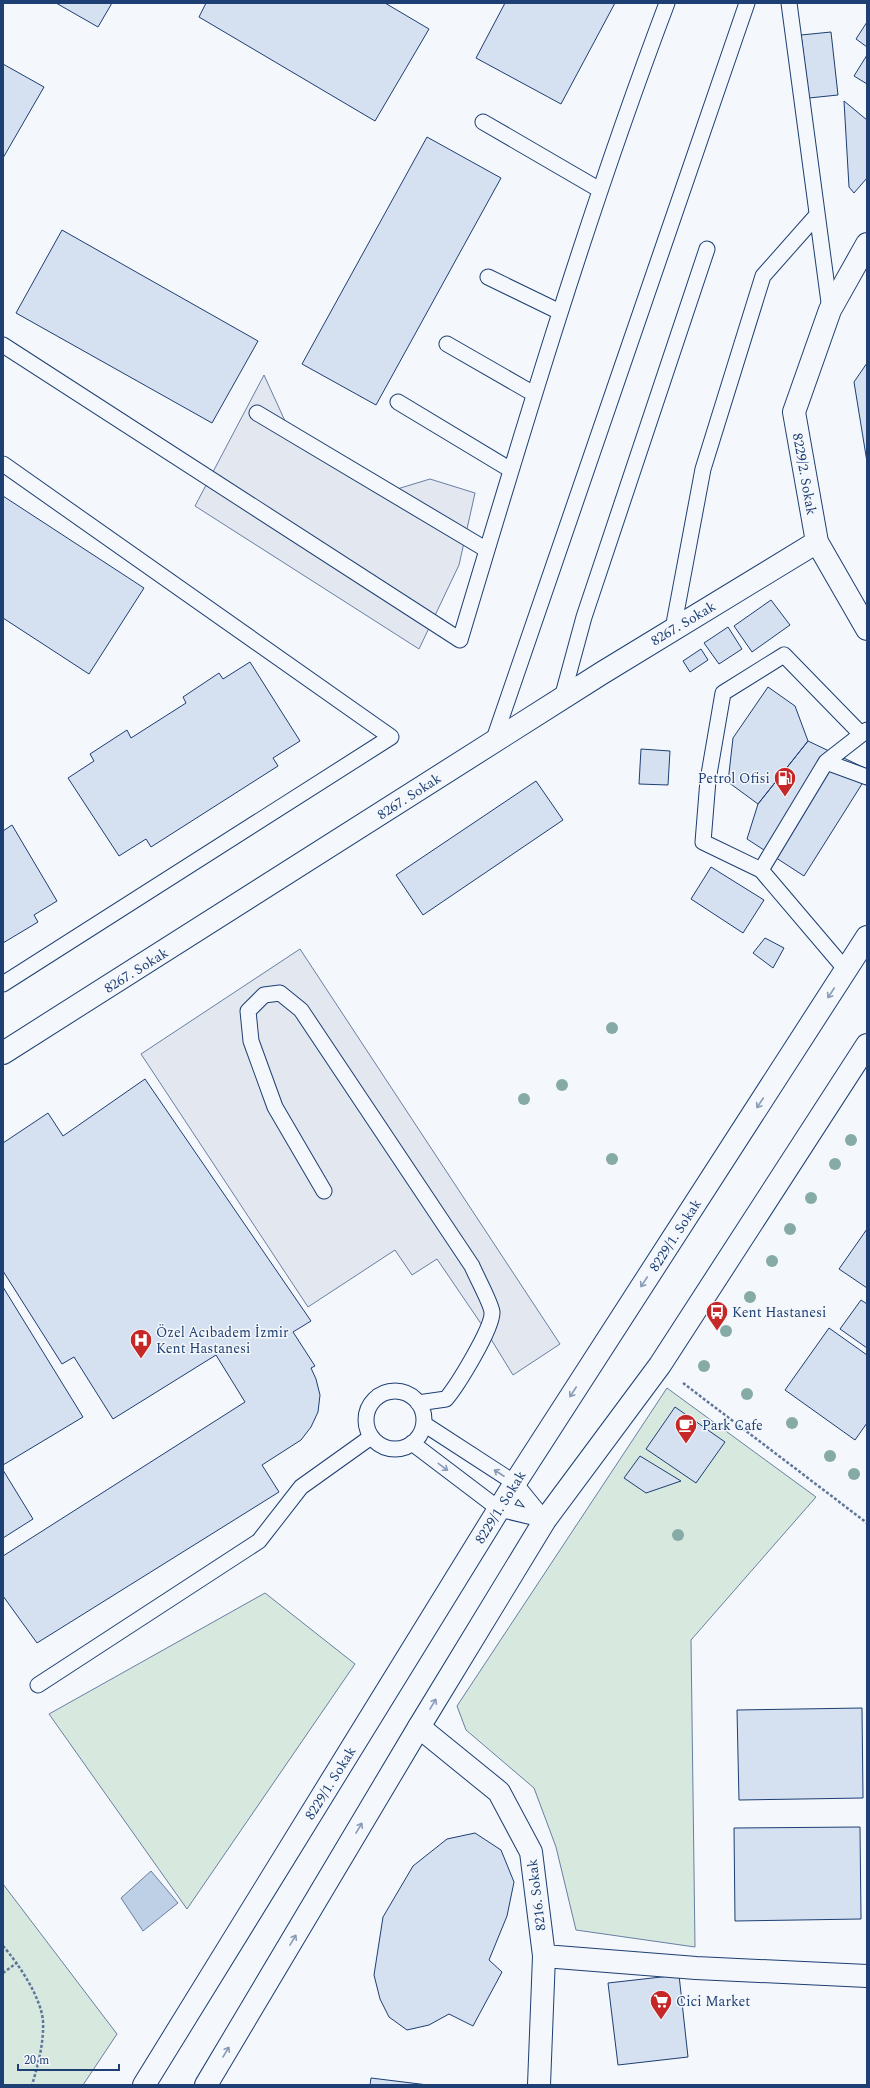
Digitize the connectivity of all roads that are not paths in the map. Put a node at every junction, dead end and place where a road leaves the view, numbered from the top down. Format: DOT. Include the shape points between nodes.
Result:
graph roads {
  1 [pos="667,3"];
  2 [pos="747,3"];
  3 [pos="791,4"];
  4 [pos="483,122"];
  5 [pos="600,190"];
  6 [pos="817,215"];
  7 [pos="867,244"];
  8 [pos="707,249"];
  9 [pos="488,277"];
  10 [pos="830,310"];
  11 [pos="560,312"];
  12 [pos="447,344"];
  13 [pos="3,345"];
  14 [pos="534,394"];
  15 [pos="398,402"];
  16 [pos="257,413"];
  17 [pos="3,464"];
  18 [pos="511,470"];
  19 [pos="817,542"];
  20 [pos="487,550"];
  21 [pos="673,629"];
  22 [pos="867,629"];
  23 [pos="562,698"];
  24 [pos="864,732"];
  25 [pos="493,742"];
  26 [pos="826,762"];
  27 [pos="867,777"];
  28 [pos="761,870"];
  29 [pos="867,937"];
  30 [pos="846,970"];
  31 [pos="3,984"];
  32 [pos="867,1044"];
  33 [pos="3,1053"];
  34 [pos="324,1191"];
  35 [pos="418,1403"];
  36 [pos="424,1424"];
  37 [pos="371,1437"];
  38 [pos="412,1443"];
  39 [pos="515,1483"];
  40 [pos="499,1509"];
  41 [pos="545,1520"];
  42 [pos="38,1685"];
  43 [pos="419,1727"];
  44 [pos="544,1956"];
  45 [pos="867,1976"];
  46 [pos="144,2085"];
  47 [pos="206,2085"];
  48 [pos="539,2085"];
  1 -- 5 [label="lane"];
  2 -- 25 [label="lane"];
  3 -- 6 [label="lane"];
  4 -- 5 [label="lane"];
  5 -- 11 [label="lane"];
  6 -- 10 [label="lane"];
  6 -- 21 [label="lane" via="763,276 703,469"];
  7 -- 10 [label="street, 8229/2. Sokak"];
  8 -- 23 [label="lane" via="584,617"];
  9 -- 11 [label="lane"];
  10 -- 19 [label="street, 8229/2. Sokak" via="794,412"];
  11 -- 14 [label="lane"];
  12 -- 14 [label="lane"];
  13 -- 20 [label="lane" via="460,640"];
  14 -- 18 [label="lane"];
  15 -- 18 [label="lane"];
  16 -- 20 [label="lane"];
  17 -- 31 [label="lane" via="391,738"];
  18 -- 20 [label="lane"];
  19 -- 21 [label="street, 8267. Sokak"];
  19 -- 22 [label="street, 8229/2. Sokak"];
  21 -- 23 [label="street, 8267. Sokak"];
  23 -- 25 [label="street, 8267. Sokak"];
  24 -- 26 [label="lane"];
  24 -- 28 [label="lane" via="784,655 724,693 708,780 703,842"];
  25 -- 33 [label="street, 8267. Sokak"];
  26 -- 27 [label="lane"];
  26 -- 28 [label="lane"];
  28 -- 30 [label="lane"];
  29 -- 30 [label="street, 8229/1. Sokak"];
  30 -- 39 [label="street, 8229/1. Sokak, one-way"];
  32 -- 41 [label="street" via="660,1365"];
  34 -- 35 [label="lane" via="275,1107 251,1041 248,1011 264,995 280,993 301,1010 472,1266 492,1312 486,1331 456,1386 446,1399"];
  35 -- 36 [label="lane" via="423,1413"];
  35 -- 37 [label="lane" via="410,1394 399,1390 377,1396 370,1404 366,1415 366,1426"];
  36 -- 38 [label="lane" via="420,1435"];
  39 -- 36 [label="lane, one-way"];
  37 -- 38 [label="lane" via="379,1445 390,1449 402,1448"];
  37 -- 42 [label="lane" via="301,1487 258,1541"];
  38 -- 40 [label="lane, one-way"];
  39 -- 40 [label="street, 8229/1. Sokak"];
  39 -- 41 [label="lane"];
  40 -- 41 [label="lane"];
  40 -- 46 [label="street, 8229/1. Sokak"];
  43 -- 41 [label="street, one-way"];
  43 -- 44 [label="street, 8216. Sokak" via="499,1792 531,1852"];
  47 -- 43 [label="street, one-way"];
  44 -- 45 [label="street" via="696,1968"];
  44 -- 48 [label="street, 8216. Sokak"];
}
